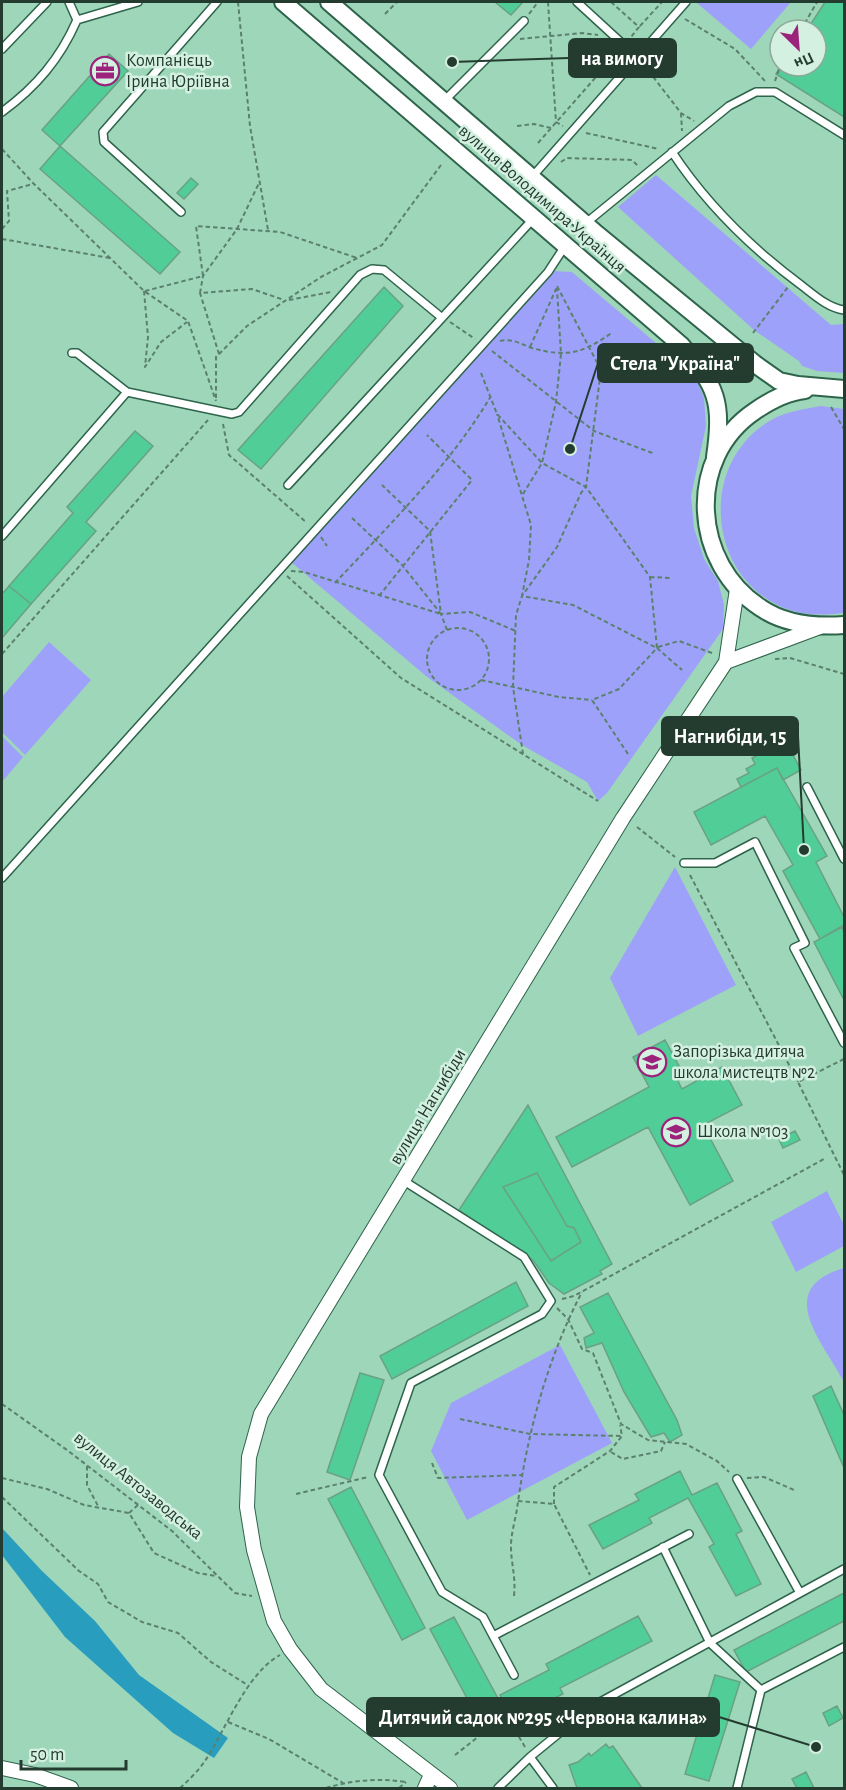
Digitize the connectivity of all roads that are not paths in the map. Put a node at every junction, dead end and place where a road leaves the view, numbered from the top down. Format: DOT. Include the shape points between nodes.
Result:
graph roads {
  1 [pos="47,2"];
  2 [pos="69,2"];
  3 [pos="138,2"];
  4 [pos="217,2"];
  5 [pos="283,2"];
  6 [pos="329,2"];
  7 [pos="577,2"];
  8 [pos="686,2"];
  9 [pos="77,20"];
  10 [pos="524,21"];
  11 [pos="2,50"];
  12 [pos="638,58"];
  13 [pos="444,101"];
  14 [pos="2,112"];
  15 [pos="844,135"];
  16 [pos="672,152"];
  17 [pos="532,177"];
  18 [pos="181,212"];
  19 [pos="534,218"];
  20 [pos="585,224"];
  21 [pos="565,246"];
  22 [pos="844,310"];
  23 [pos="441,317"];
  24 [pos="72,353"];
  25 [pos="841,388"];
  26 [pos="127,392"];
  27 [pos="715,457"];
  28 [pos="288,486"];
  29 [pos="2,536"];
  30 [pos="737,589"];
  31 [pos="820,626"];
  32 [pos="844,626"];
  33 [pos="726,662"];
  34 [pos="807,787"];
  35 [pos="844,859"];
  36 [pos="684,863"];
  37 [pos="2,878"];
  38 [pos="844,1043"];
  39 [pos="404,1181"];
  40 [pos="737,1479"];
  41 [pos="689,1534"];
  42 [pos="663,1547"];
  43 [pos="844,1569"];
  44 [pos="800,1593"];
  45 [pos="493,1636"];
  46 [pos="710,1642"];
  47 [pos="844,1647"];
  48 [pos="514,1675"];
  49 [pos="761,1690"];
  50 [pos="530,1757"];
  51 [pos="2,1768"];
  52 [pos="431,1775"];
  53 [pos="71,1788"];
  54 [pos="425,1788"];
  55 [pos="450,1788"];
  56 [pos="498,1788"];
  57 [pos="553,1788"];
  58 [pos="737,1788"];
  1 -- 11 [label="lane"];
  2 -- 9 [label="lane"];
  3 -- 9 [label="lane"];
  4 -- 18 [label="lane" via="103,132 102,138"];
  5 -- 19 [label="street, вулиця Володимира Українця"];
  6 -- 13 [label="street, вулиця Володимира Українця"];
  7 -- 12 [label="lane"];
  8 -- 12 [label="lane"];
  9 -- 14 [label="lane" via="43,76"];
  10 -- 13 [label="lane"];
  12 -- 17 [label="lane"];
  13 -- 17 [label="street, вулиця Володимира Українця"];
  15 -- 16 [label="lane" via="775,92 764,91 746,96"];
  16 -- 20 [label="lane"];
  16 -- 22 [label="lane" via="717,213 794,280 835,309"];
  17 -- 20 [label="street, вулиця Володимира Українця"];
  19 -- 21 [label="street, вулиця Володимира Українця"];
  19 -- 23 [label="lane"];
  20 -- 25 [label="street, вулиця Володимира Українця" via="779,381"];
  21 -- 27 [label="street, вулиця Володимира Українця" via="681,345 703,370 716,396 719,424"];
  21 -- 37 [label="lane" via="548,272"];
  23 -- 26 [label="lane" via="384,270 372,269 360,275 244,407 232,414"];
  23 -- 28 [label="lane"];
  24 -- 26 [label="lane"];
  25 -- 27 [label="street, вулиця Володимира Українця" via="794,391 772,399 747,417"];
  26 -- 29 [label="lane"];
  27 -- 30 [label="street, вулиця Володимира Українця" via="705,504 708,535 719,564"];
  30 -- 31 [label="street, вулиця Володимира Українця" via="761,609"];
  30 -- 33 [label="street, вулиця Нагнибіди"];
  31 -- 32 [label="street, вулиця Володимира Українця"];
  31 -- 33 [label="street"];
  33 -- 39 [label="street, вулиця Нагнибіди" via="623,818"];
  34 -- 35 [label="lane"];
  36 -- 38 [label="lane" via="715,863 754,842 805,943 794,948"];
  39 -- 45 [label="lane" via="524,1257 551,1301 542,1314 411,1383 379,1475 442,1592 483,1617"];
  39 -- 52 [label="street, вулиця Нагнибіди" via="261,1414 249,1457 247,1507 266,1597 290,1649 321,1689"];
  40 -- 44 [label="lane"];
  41 -- 42 [label="lane"];
  42 -- 45 [label="lane"];
  42 -- 46 [label="lane"];
  43 -- 44 [label="lane"];
  44 -- 46 [label="lane"];
  45 -- 48 [label="lane"];
  46 -- 49 [label="lane"];
  46 -- 50 [label="lane" via="591,1707"];
  47 -- 49 [label="lane"];
  49 -- 58 [label="lane"];
  50 -- 56 [label="lane"];
  50 -- 57 [label="lane"];
  51 -- 53 [label="street"];
  52 -- 54 [label="street"];
  52 -- 55 [label="street"];
}
